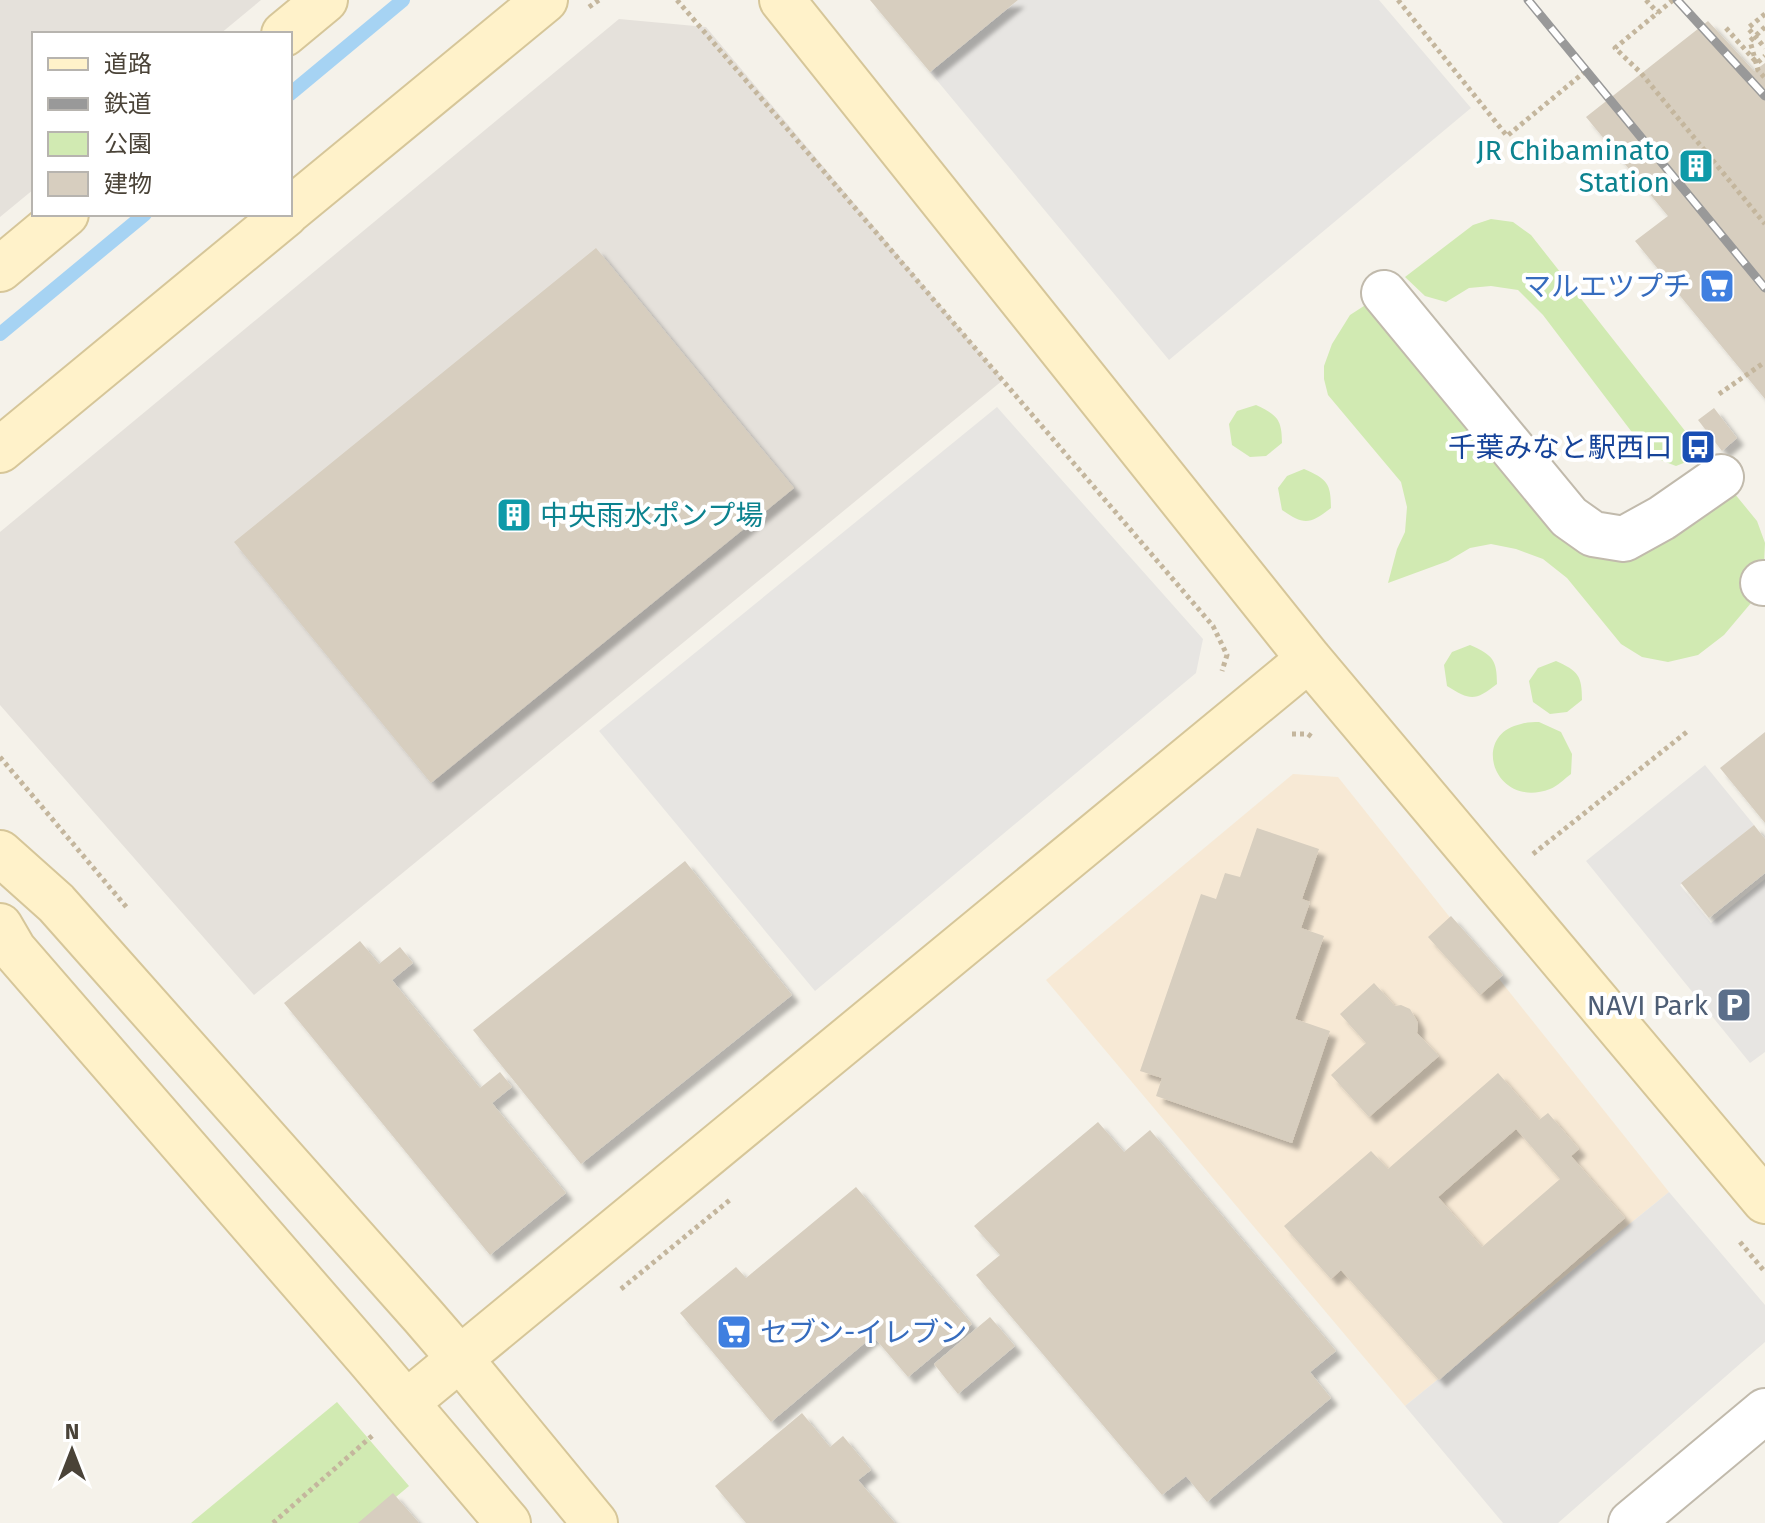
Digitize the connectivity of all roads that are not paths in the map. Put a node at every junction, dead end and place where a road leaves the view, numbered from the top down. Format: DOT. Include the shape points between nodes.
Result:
graph roads {
  1 [pos="325,0"];
  2 [pos="545,0"];
  3 [pos="782,0"];
  4 [pos="286,32"];
  5 [pos="292,209"];
  6 [pos="64,216"];
  7 [pos="283,216"];
  8 [pos="0,269"];
  9 [pos="1384,293"];
  10 [pos="0,450"];
  11 [pos="1721,477"];
  12 [pos="1309,659"];
  13 [pos="0,853"];
  14 [pos="0,926"];
  15 [pos="1765,1201"];
  16 [pos="461,1360"];
  17 [pos="1765,1411"];
  18 [pos="393,1416"];
  19 [pos="508,1523"];
  20 [pos="595,1523"];
  21 [pos="1631,1523"];
  1 -- 4 [label="street"];
  2 -- 5 [label="street"];
  3 -- 12 [label="street"];
  6 -- 8 [label="street"];
  7 -- 10 [label="street"];
  9 -- 11 [label="street" via="1569,517 1593,534 1624,539"];
  12 -- 15 [label="street"];
  12 -- 16 [label="street"];
  13 -- 16 [label="street" via="56,903"];
  14 -- 18 [label="street" via="14,950"];
  16 -- 18 [label="street"];
  16 -- 20 [label="street"];
  17 -- 21 [label="street"];
  18 -- 19 [label="street"];
}
